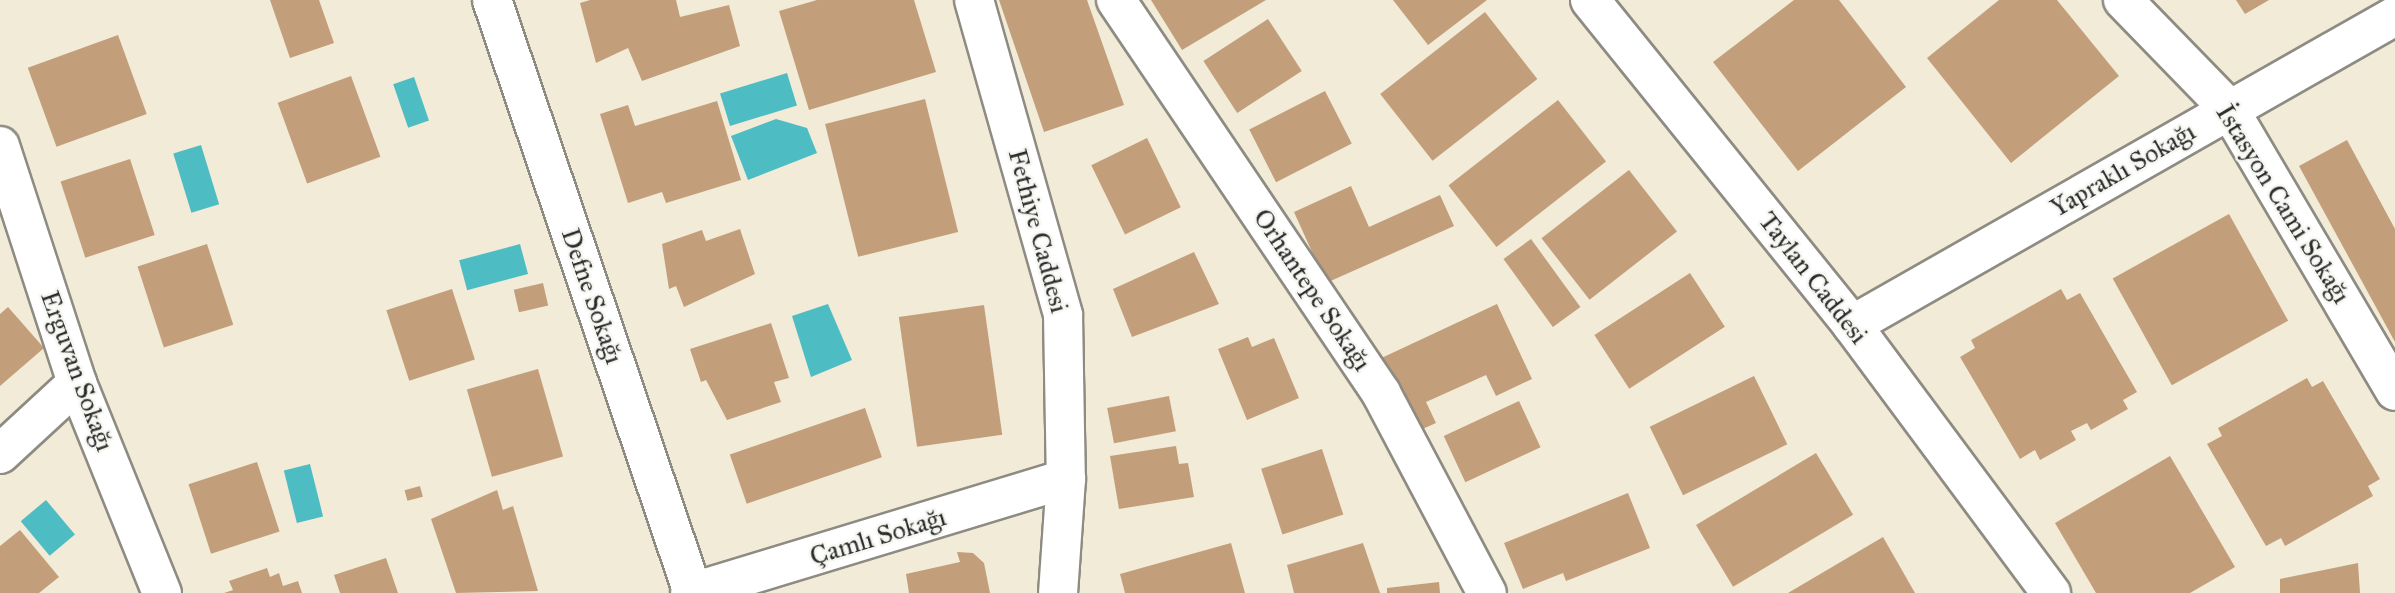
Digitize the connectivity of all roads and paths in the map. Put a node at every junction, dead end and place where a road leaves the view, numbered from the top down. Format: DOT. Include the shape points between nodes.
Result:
graph roads {
  1 [pos="492,0"];
  2 [pos="974,0"];
  3 [pos="1116,0"];
  4 [pos="1590,0"];
  5 [pos="2123,0"];
  6 [pos="2395,16"];
  7 [pos="2229,109"];
  8 [pos="0,146"];
  9 [pos="1852,325"];
  10 [pos="78,383"];
  11 [pos="2395,391"];
  12 [pos="0,454"];
  13 [pos="1066,479"];
  14 [pos="2032,578"];
  15 [pos="162,593"];
  16 [pos="692,593"];
  17 [pos="1058,593"];
  18 [pos="1487,593"];
  19 [pos="2051,593"];
  1 -- 16 [label="street, Defne Sokağı"];
  2 -- 13 [label="street, Fethiye Caddesi" via="1063,315"];
  3 -- 18 [label="street, Orhantepe Sokağı" via="1381,393"];
  4 -- 9 [label="street, Taylan Caddesi"];
  5 -- 7 [label="street, İstasyon Cami Sokağı"];
  6 -- 7 [label="street, Yapraklı Sokağı"];
  7 -- 9 [label="street, Yapraklı Sokağı"];
  7 -- 11 [label="street, İstasyon Cami Sokağı"];
  8 -- 10 [label="street, Erguvan Sokağı"];
  9 -- 14 [label="street, Taylan Caddesi"];
  10 -- 12 [label="street"];
  10 -- 15 [label="street, Erguvan Sokağı"];
  13 -- 16 [label="street, Çamlı Sokağı"];
  13 -- 17 [label="street, Fethiye Caddesi"];
  14 -- 19 [label="street, Taylan Caddesi"];
}
